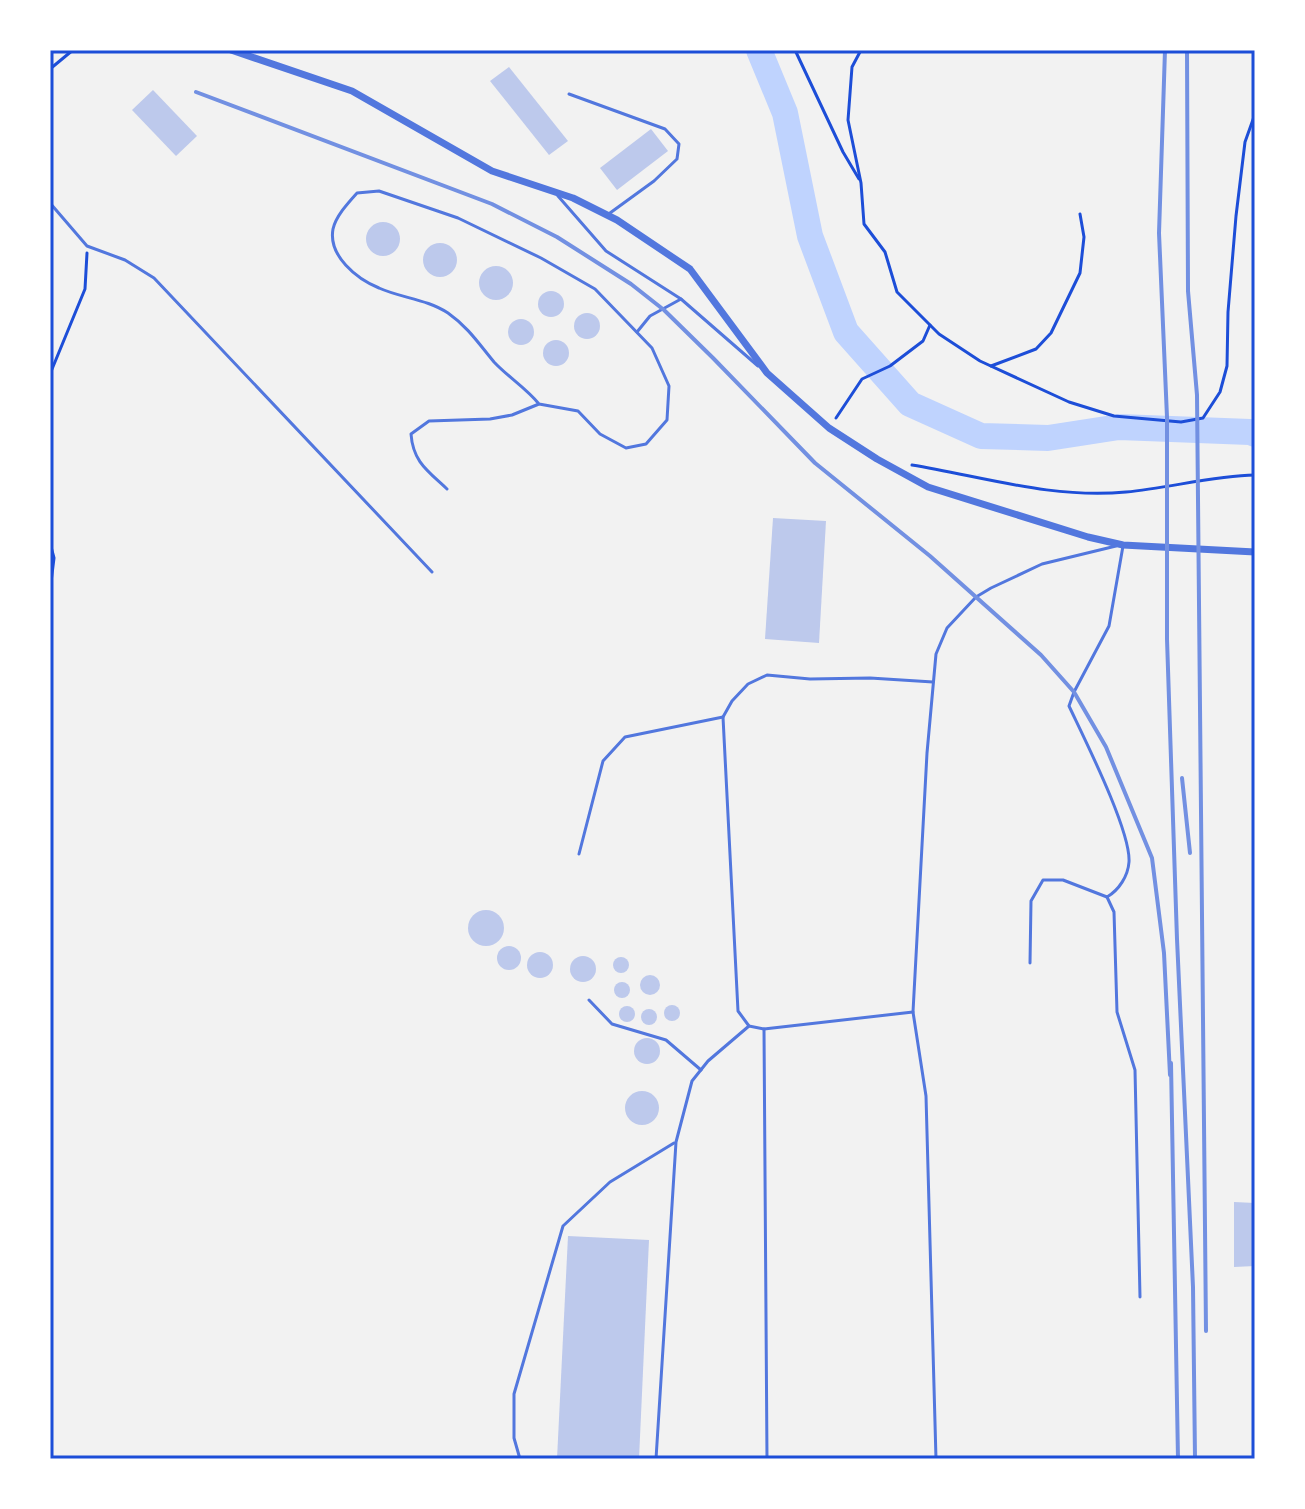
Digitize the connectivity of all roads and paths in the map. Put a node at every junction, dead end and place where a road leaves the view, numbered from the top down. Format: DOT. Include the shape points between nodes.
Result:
graph roads {
  1 [pos="73,50"];
  2 [pos="231,50"];
  3 [pos="795,50"];
  4 [pos="861,50"];
  5 [pos="50,69"];
  6 [pos="569,94"];
  7 [pos="1255,114"];
  8 [pos="861,183"];
  9 [pos="554,192"];
  10 [pos="50,203"];
  11 [pos="1080,214"];
  12 [pos="607,215"];
  13 [pos="87,246"];
  14 [pos="681,299"];
  15 [pos="930,325"];
  16 [pos="637,332"];
  17 [pos="991,366"];
  18 [pos="767,373"];
  19 [pos="50,374"];
  20 [pos="539,404"];
  21 [pos="829,428"];
  22 [pos="904,464"];
  23 [pos="1255,475"];
  24 [pos="447,489"];
  25 [pos="50,543"];
  26 [pos="1123,545"];
  27 [pos="1255,552"];
  28 [pos="432,572"];
  29 [pos="50,590"];
  30 [pos="933,682"];
  31 [pos="723,717"];
  32 [pos="579,854"];
  33 [pos="1107,897"];
  34 [pos="1030,963"];
  35 [pos="589,1000"];
  36 [pos="913,1012"];
  37 [pos="749,1026"];
  38 [pos="764,1029"];
  39 [pos="701,1070"];
  40 [pos="676,1142"];
  41 [pos="1140,1297"];
  42 [pos="520,1459"];
  43 [pos="656,1459"];
  44 [pos="767,1459"];
  45 [pos="936,1459"];
  1 -- 5 [label="path"];
  2 -- 9 [label="street" via="352,91 492,171"];
  3 -- 8 [label="path"];
  4 -- 8 [label="path" via="852,67 848,120"];
  6 -- 12 [label="lane" via="665,129 679,144 677,159"];
  7 -- 17 [label="path" via="1245,142 1236,216 1227,366 1220,392 1203,418 1181,422 1114,416"];
  8 -- 15 [label="path" via="864,224 885,252 897,292"];
  9 -- 12 [label="street"];
  9 -- 14 [label="lane" via="606,251"];
  10 -- 13 [label="lane"];
  11 -- 17 [label="path" via="1080,273 1051,333 1036,349"];
  12 -- 18 [label="street" via="690,269"];
  13 -- 19 [label="path" via="85,289"];
  13 -- 28 [label="lane" via="154,278"];
  14 -- 16 [label="lane" via="650,316"];
  14 -- 18 [label="lane"];
  15 -- 17 [label="path"];
  15 -- 21 [label="path" via="923,341 862,379"];
  16 -- 20 [label="lane" via="652,348 669,386 667,420 646,444 626,448 600,434 578,411"];
  16 -- 20 [label="lane" via="595,289 541,258 458,218 379,191 357,193 333,229 335,252 378,288 446,311"];
  18 -- 21 [label="street"];
  20 -- 24 [label="lane" via="490,419 429,421 411,434 421,465"];
  21 -- 26 [label="street" via="928,487"];
  22 -- 23 [label="path" via="1062,493 1126,492"];
  25 -- 29 [label="path"];
  26 -- 27 [label="street"];
  26 -- 30 [label="lane" via="1042,564 976,597 947,628 936,654"];
  26 -- 33 [label="lane" via="1109,626 1069,706 1128,848 1126,874"];
  30 -- 31 [label="lane" via="767,675 748,684"];
  30 -- 36 [label="lane"];
  31 -- 32 [label="lane" via="625,737 603,761"];
  31 -- 37 [label="lane" via="738,1011"];
  33 -- 34 [label="lane" via="1063,880 1043,880 1031,901"];
  33 -- 41 [label="lane" via="1114,912 1117,1012 1135,1070"];
  35 -- 39 [label="lane" via="612,1024 666,1040"];
  36 -- 38 [label="lane"];
  36 -- 45 [label="lane" via="926,1096"];
  37 -- 38 [label="lane"];
  37 -- 39 [label="lane"];
  38 -- 44 [label="lane"];
  39 -- 40 [label="lane" via="692,1081"];
  40 -- 42 [label="lane" via="610,1182 563,1226 514,1394 514,1438"];
  40 -- 43 [label="lane"];
}
